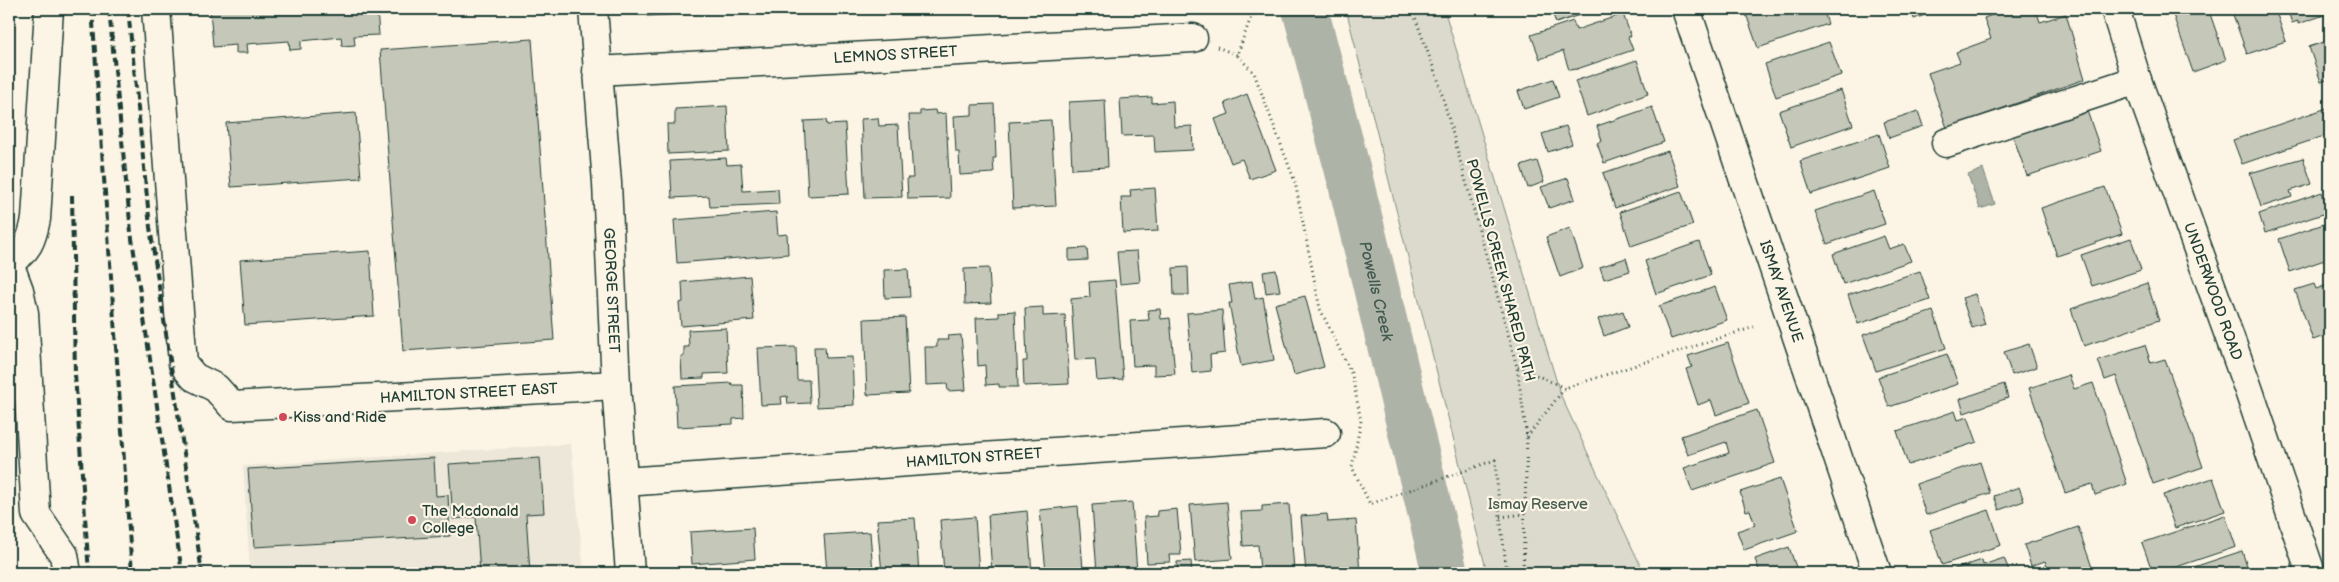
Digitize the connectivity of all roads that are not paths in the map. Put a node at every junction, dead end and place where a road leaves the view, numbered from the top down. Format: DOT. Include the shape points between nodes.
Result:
graph roads {
  1 [pos="49,9"];
  2 [pos="156,9"];
  3 [pos="593,9"];
  4 [pos="1686,9"];
  5 [pos="2115,9"];
  6 [pos="1193,38"];
  7 [pos="597,71"];
  8 [pos="2137,80"];
  9 [pos="1946,142"];
  10 [pos="9,262"];
  11 [pos="616,385"];
  12 [pos="1326,433"];
  13 [pos="624,482"];
  14 [pos="67,573"];
  15 [pos="630,573"];
  16 [pos="1877,573"];
  17 [pos="2311,573"];
  1 -- 10 [label="street" via="36,219 33,237 26,249"];
  2 -- 11 [label="street, HAMILTON STREET EAST" via="183,364 194,377 216,388 232,406"];
  3 -- 7 [label="street, GEORGE STREET"];
  4 -- 16 [label="street, ISMAY AVENUE"];
  5 -- 8 [label="street, UNDERWOOD ROAD"];
  6 -- 7 [label="street, LEMNOS STREET"];
  7 -- 11 [label="street, GEORGE STREET" via="607,183"];
  8 -- 9 [label="street"];
  8 -- 17 [label="street, UNDERWOOD ROAD"];
  10 -- 14 [label="street" via="20,290 24,313 36,514 64,555"];
  11 -- 13 [label="street, GEORGE STREET"];
  12 -- 13 [label="street, HAMILTON STREET"];
  13 -- 15 [label="street, GEORGE STREET"];
}
